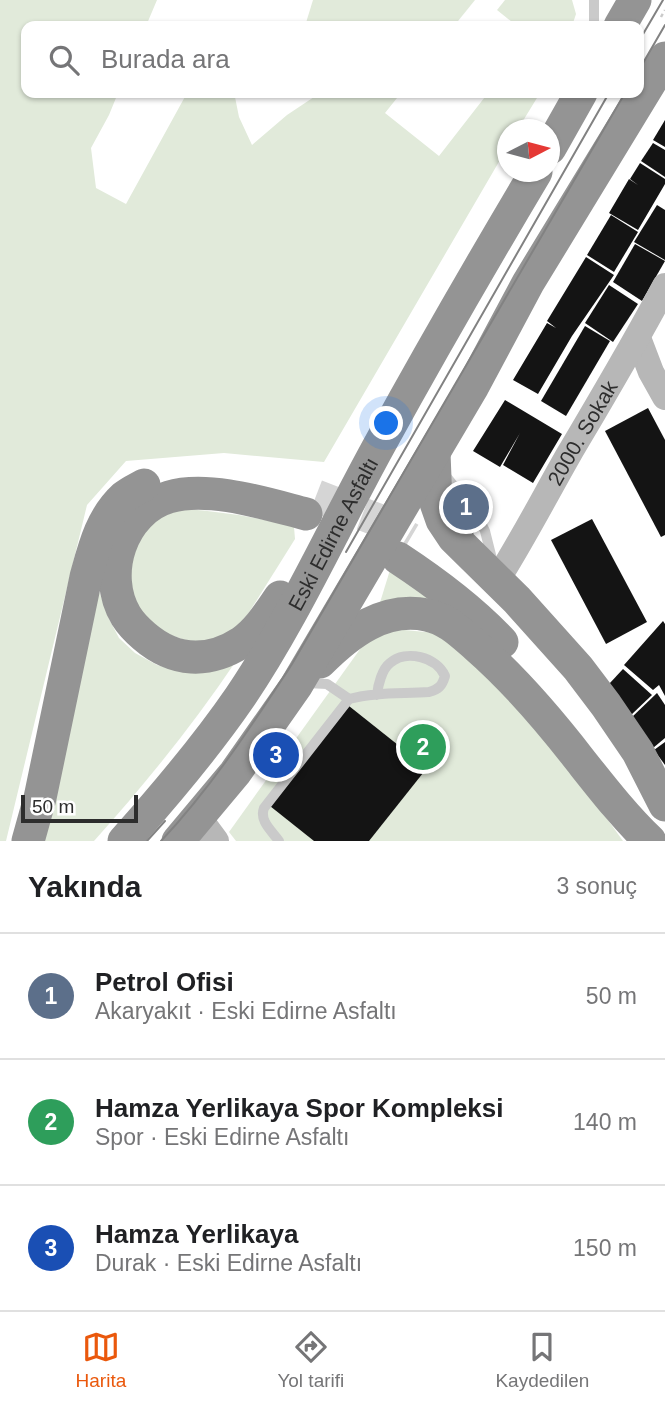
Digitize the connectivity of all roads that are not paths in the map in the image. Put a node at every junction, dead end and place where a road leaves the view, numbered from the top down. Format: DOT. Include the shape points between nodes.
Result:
graph roads {
  1 [pos="594,0"];
  2 [pos="648,9"];
  3 [pos="594,21"];
  4 [pos="628,21"];
  5 [pos="665,58"];
  6 [pos="644,92"];
  7 [pos="578,98"];
  8 [pos="641,98"];
  9 [pos="560,130"];
  10 [pos="528,182"];
  11 [pos="665,286"];
  12 [pos="665,333"];
  13 [pos="638,338"];
  14 [pos="665,397"];
  15 [pos="380,443"];
  16 [pos="434,453"];
  17 [pos="498,580"];
  18 [pos="296,686"];
  19 [pos="377,695"];
  20 [pos="349,699"];
  21 [pos="665,806"];
  22 [pos="198,833"];
  23 [pos="28,841"];
  24 [pos="124,841"];
  25 [pos="279,841"];
  26 [pos="651,841"];
  1 -- 3 [label="lane"];
  2 -- 4 [label="highway"];
  5 -- 6 [label="highway, Eski Edirne Asfaltı"];
  7 -- 9 [label="highway"];
  8 -- 16 [label="highway, Eski Edirne Asfaltı" via="528,282"];
  10 -- 15 [label="highway, Eski Edirne Asfaltı"];
  11 -- 13 [label="street, 2000. Sokak"];
  12 -- 13 [label="street"];
  13 -- 14 [label="street"];
  13 -- 17 [label="street, 2000. Sokak"];
  15 -- 23 [label="highway" via="325,516 261,625 220,654 178,656 156,647 137,630 126,616 115,583 124,535 150,506 182,494 311,505 275,484 205,471 160,477 125,497 106,519 94,545"];
  15 -- 24 [label="highway, Eski Edirne Asfaltı" via="240,697"];
  16 -- 17 [label="highway" via="436,503 442,520 454,538"];
  16 -- 18 [label="highway, Eski Edirne Asfaltı"];
  17 -- 21 [label="highway" via="606,705 638,752"];
  18 -- 20 [label="lane" via="327,684"];
  18 -- 22 [label="highway, Eski Edirne Asfaltı"];
  18 -- 26 [label="highway" via="359,628 376,620 397,614 442,620 508,676 612,802"];
  19 -- 19 [label="lane" via="437,690 445,676 422,657 401,658 386,667"];
  19 -- 20 [label="lane"];
  20 -- 25 [label="lane" via="262,812"];
  21 -- 26 [label="highway" via="512,620 456,570 404,549 521,663 616,784"];
}
